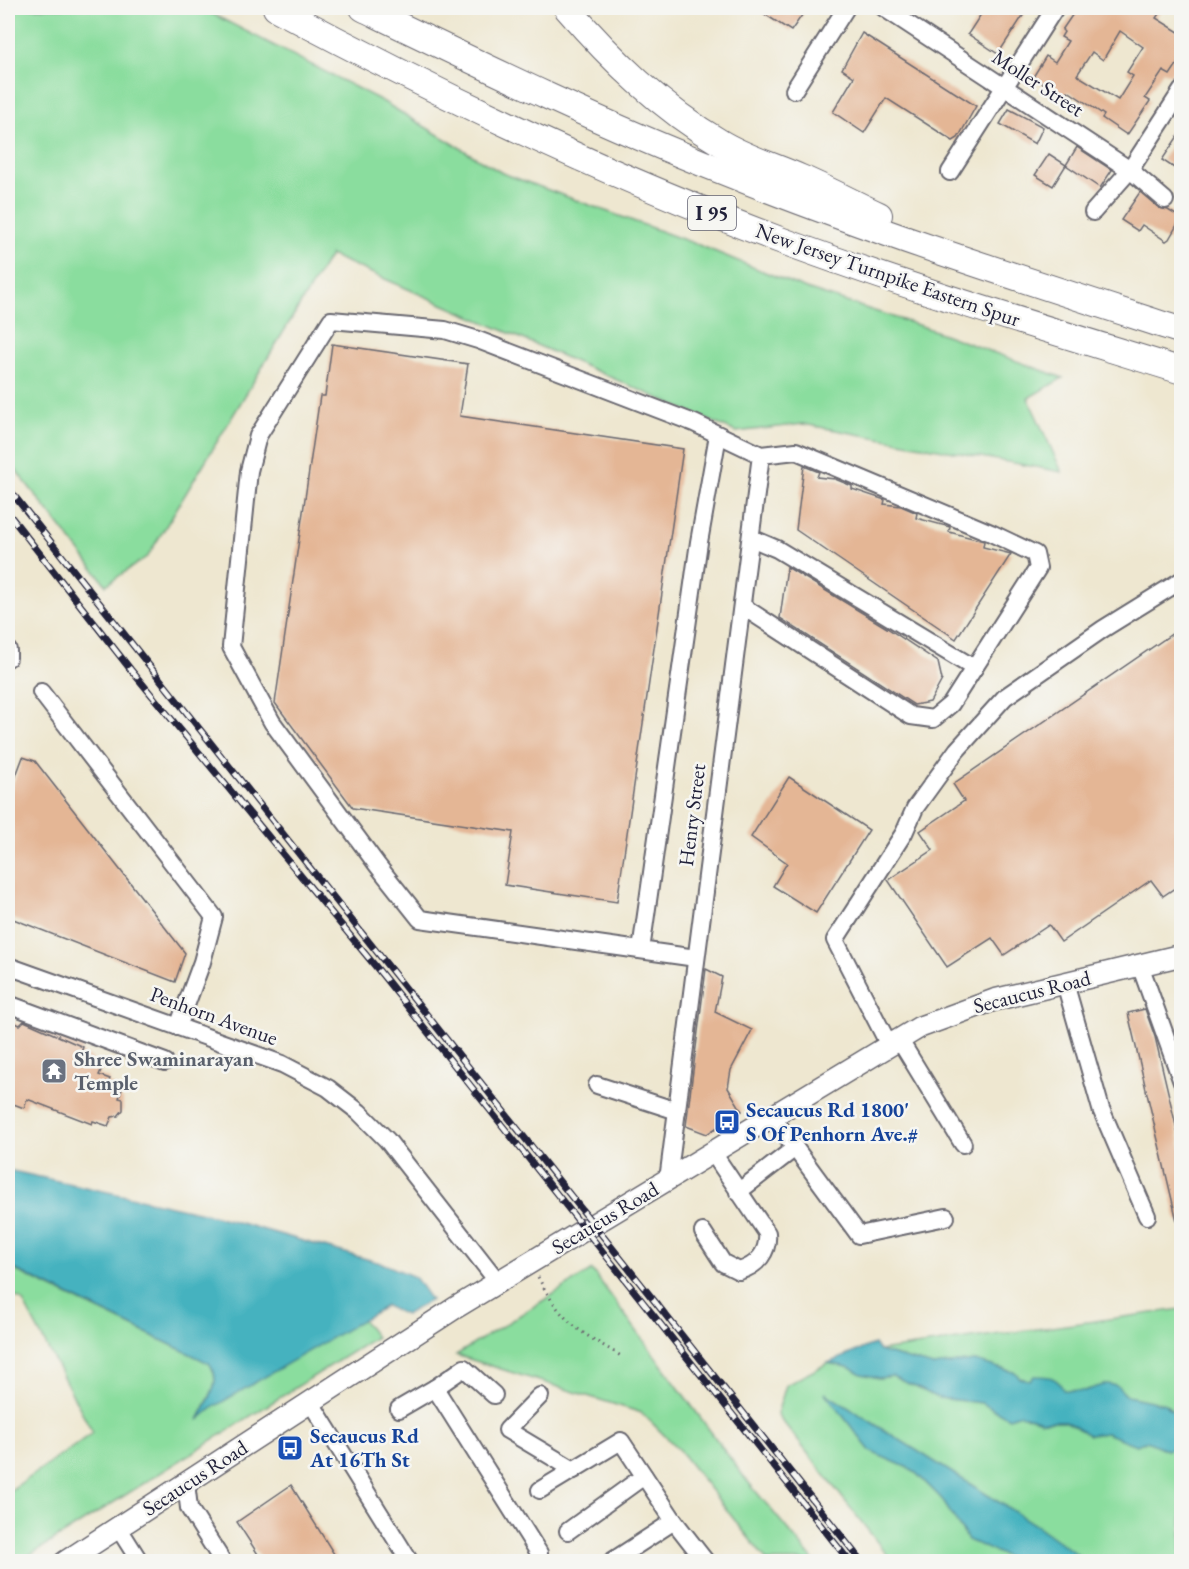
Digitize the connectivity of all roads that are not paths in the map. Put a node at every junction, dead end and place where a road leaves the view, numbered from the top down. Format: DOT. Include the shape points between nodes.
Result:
graph roads {
  1 [pos="276,8"];
  2 [pos="363,8"];
  3 [pos="567,8"];
  4 [pos="846,8"];
  5 [pos="884,8"];
  6 [pos="1055,8"];
  7 [pos="1004,88"];
  8 [pos="794,90"];
  9 [pos="1182,90"];
  10 [pos="1130,170"];
  11 [pos="950,172"];
  12 [pos="1165,200"];
  13 [pos="1094,213"];
  14 [pos="990,268"];
  15 [pos="1182,331"];
  16 [pos="1178,371"];
  17 [pos="718,435"];
  18 [pos="761,455"];
  19 [pos="751,538"];
  20 [pos="1182,580"];
  21 [pos="742,606"];
  22 [pos="974,668"];
  23 [pos="41,692"];
  24 [pos="641,951"];
  25 [pos="1182,955"];
  26 [pos="696,958"];
  27 [pos="1140,965"];
  28 [pos="8,966"];
  29 [pos="1065,982"];
  30 [pos="8,1004"];
  31 [pos="178,1027"];
  32 [pos="894,1042"];
  33 [pos="165,1062"];
  34 [pos="1182,1082"];
  35 [pos="597,1085"];
  36 [pos="677,1111"];
  37 [pos="773,1118"];
  38 [pos="963,1143"];
  39 [pos="795,1148"];
  40 [pos="713,1153"];
  41 [pos="668,1180"];
  42 [pos="738,1192"];
  43 [pos="1148,1216"];
  44 [pos="946,1217"];
  45 [pos="704,1232"];
  46 [pos="498,1282"];
  47 [pos="435,1388"];
  48 [pos="494,1395"];
  49 [pos="540,1396"];
  50 [pos="311,1403"];
  51 [pos="399,1409"];
  52 [pos="574,1470"];
  53 [pos="644,1476"];
  54 [pos="186,1483"];
  55 [pos="540,1490"];
  56 [pos="674,1521"];
  57 [pos="118,1527"];
  58 [pos="568,1531"];
  59 [pos="539,1553"];
  60 [pos="65,1562"];
  61 [pos="140,1562"];
  62 [pos="224,1562"];
  63 [pos="235,1562"];
  64 [pos="410,1562"];
  65 [pos="611,1562"];
  66 [pos="706,1562"];
  1 -- 16 [label="highway, New Jersey Turnpike Eastern Spur / I 95" via="486,114 696,207 873,273"];
  2 -- 14 [label="highway, New Jersey Turnpike Eastern Spur / I 95" via="690,158 825,211"];
  3 -- 14 [label="highway" via="645,88 722,144"];
  4 -- 8 [label="street"];
  5 -- 7 [label="street, Moller Street"];
  6 -- 7 [label="street"];
  7 -- 10 [label="street, Moller Street"];
  7 -- 11 [label="street"];
  9 -- 10 [label="street"];
  10 -- 12 [label="street, Moller Street"];
  10 -- 13 [label="street"];
  14 -- 15 [label="highway, New Jersey Turnpike Eastern Spur / I 95"];
  17 -- 18 [label="street"];
  17 -- 24 [label="street"];
  17 -- 24 [label="street" via="445,330 331,320 258,436 249,471 231,647 272,722 420,919"];
  18 -- 19 [label="street, Henry Street"];
  18 -- 22 [label="street" via="796,451 1035,555 1038,568"];
  19 -- 21 [label="street, Henry Street"];
  19 -- 22 [label="street" via="777,549"];
  20 -- 32 [label="street" via="1103,628 1005,697 957,750 915,808 904,833 835,940"];
  21 -- 22 [label="street" via="911,716 933,719 951,704"];
  21 -- 26 [label="street, Henry Street"];
  23 -- 31 [label="street" via="214,917"];
  24 -- 26 [label="street"];
  25 -- 27 [label="main road, Secaucus Road"];
  26 -- 36 [label="street, Henry Street"];
  27 -- 29 [label="main road, Secaucus Road"];
  27 -- 34 [label="street"];
  28 -- 31 [label="street, Penhorn Avenue"];
  29 -- 32 [label="main road, Secaucus Road" via="955,1012"];
  29 -- 43 [label="street" via="1101,1109"];
  30 -- 33 [label="street"];
  31 -- 46 [label="street, Penhorn Avenue" via="294,1069 349,1104 387,1140"];
  32 -- 37 [label="main road, Secaucus Road" via="819,1079"];
  32 -- 38 [label="street"];
  35 -- 36 [label="street"];
  36 -- 41 [label="street, Henry Street"];
  37 -- 39 [label="street"];
  37 -- 40 [label="main road, Secaucus Road"];
  39 -- 42 [label="street"];
  39 -- 44 [label="street" via="859,1235"];
  40 -- 41 [label="main road, Secaucus Road"];
  40 -- 42 [label="street"];
  41 -- 46 [label="main road, Secaucus Road"];
  42 -- 45 [label="street" via="767,1233 768,1245 760,1258 739,1271 723,1263"];
  46 -- 50 [label="main road, Secaucus Road"];
  47 -- 48 [label="street" via="464,1368"];
  47 -- 51 [label="street"];
  47 -- 59 [label="street"];
  49 -- 52 [label="street" via="507,1430"];
  50 -- 54 [label="main road, Secaucus Road"];
  50 -- 64 [label="street"];
  52 -- 53 [label="street" via="621,1441"];
  52 -- 55 [label="street"];
  53 -- 56 [label="street"];
  53 -- 58 [label="street"];
  54 -- 57 [label="main road, Secaucus Road"];
  54 -- 62 [label="street" via="189,1508"];
  56 -- 65 [label="street"];
  56 -- 66 [label="street"];
  57 -- 60 [label="main road, Secaucus Road"];
  57 -- 61 [label="street"];
  62 -- 63 [label="street" via="232,1557"];
}
